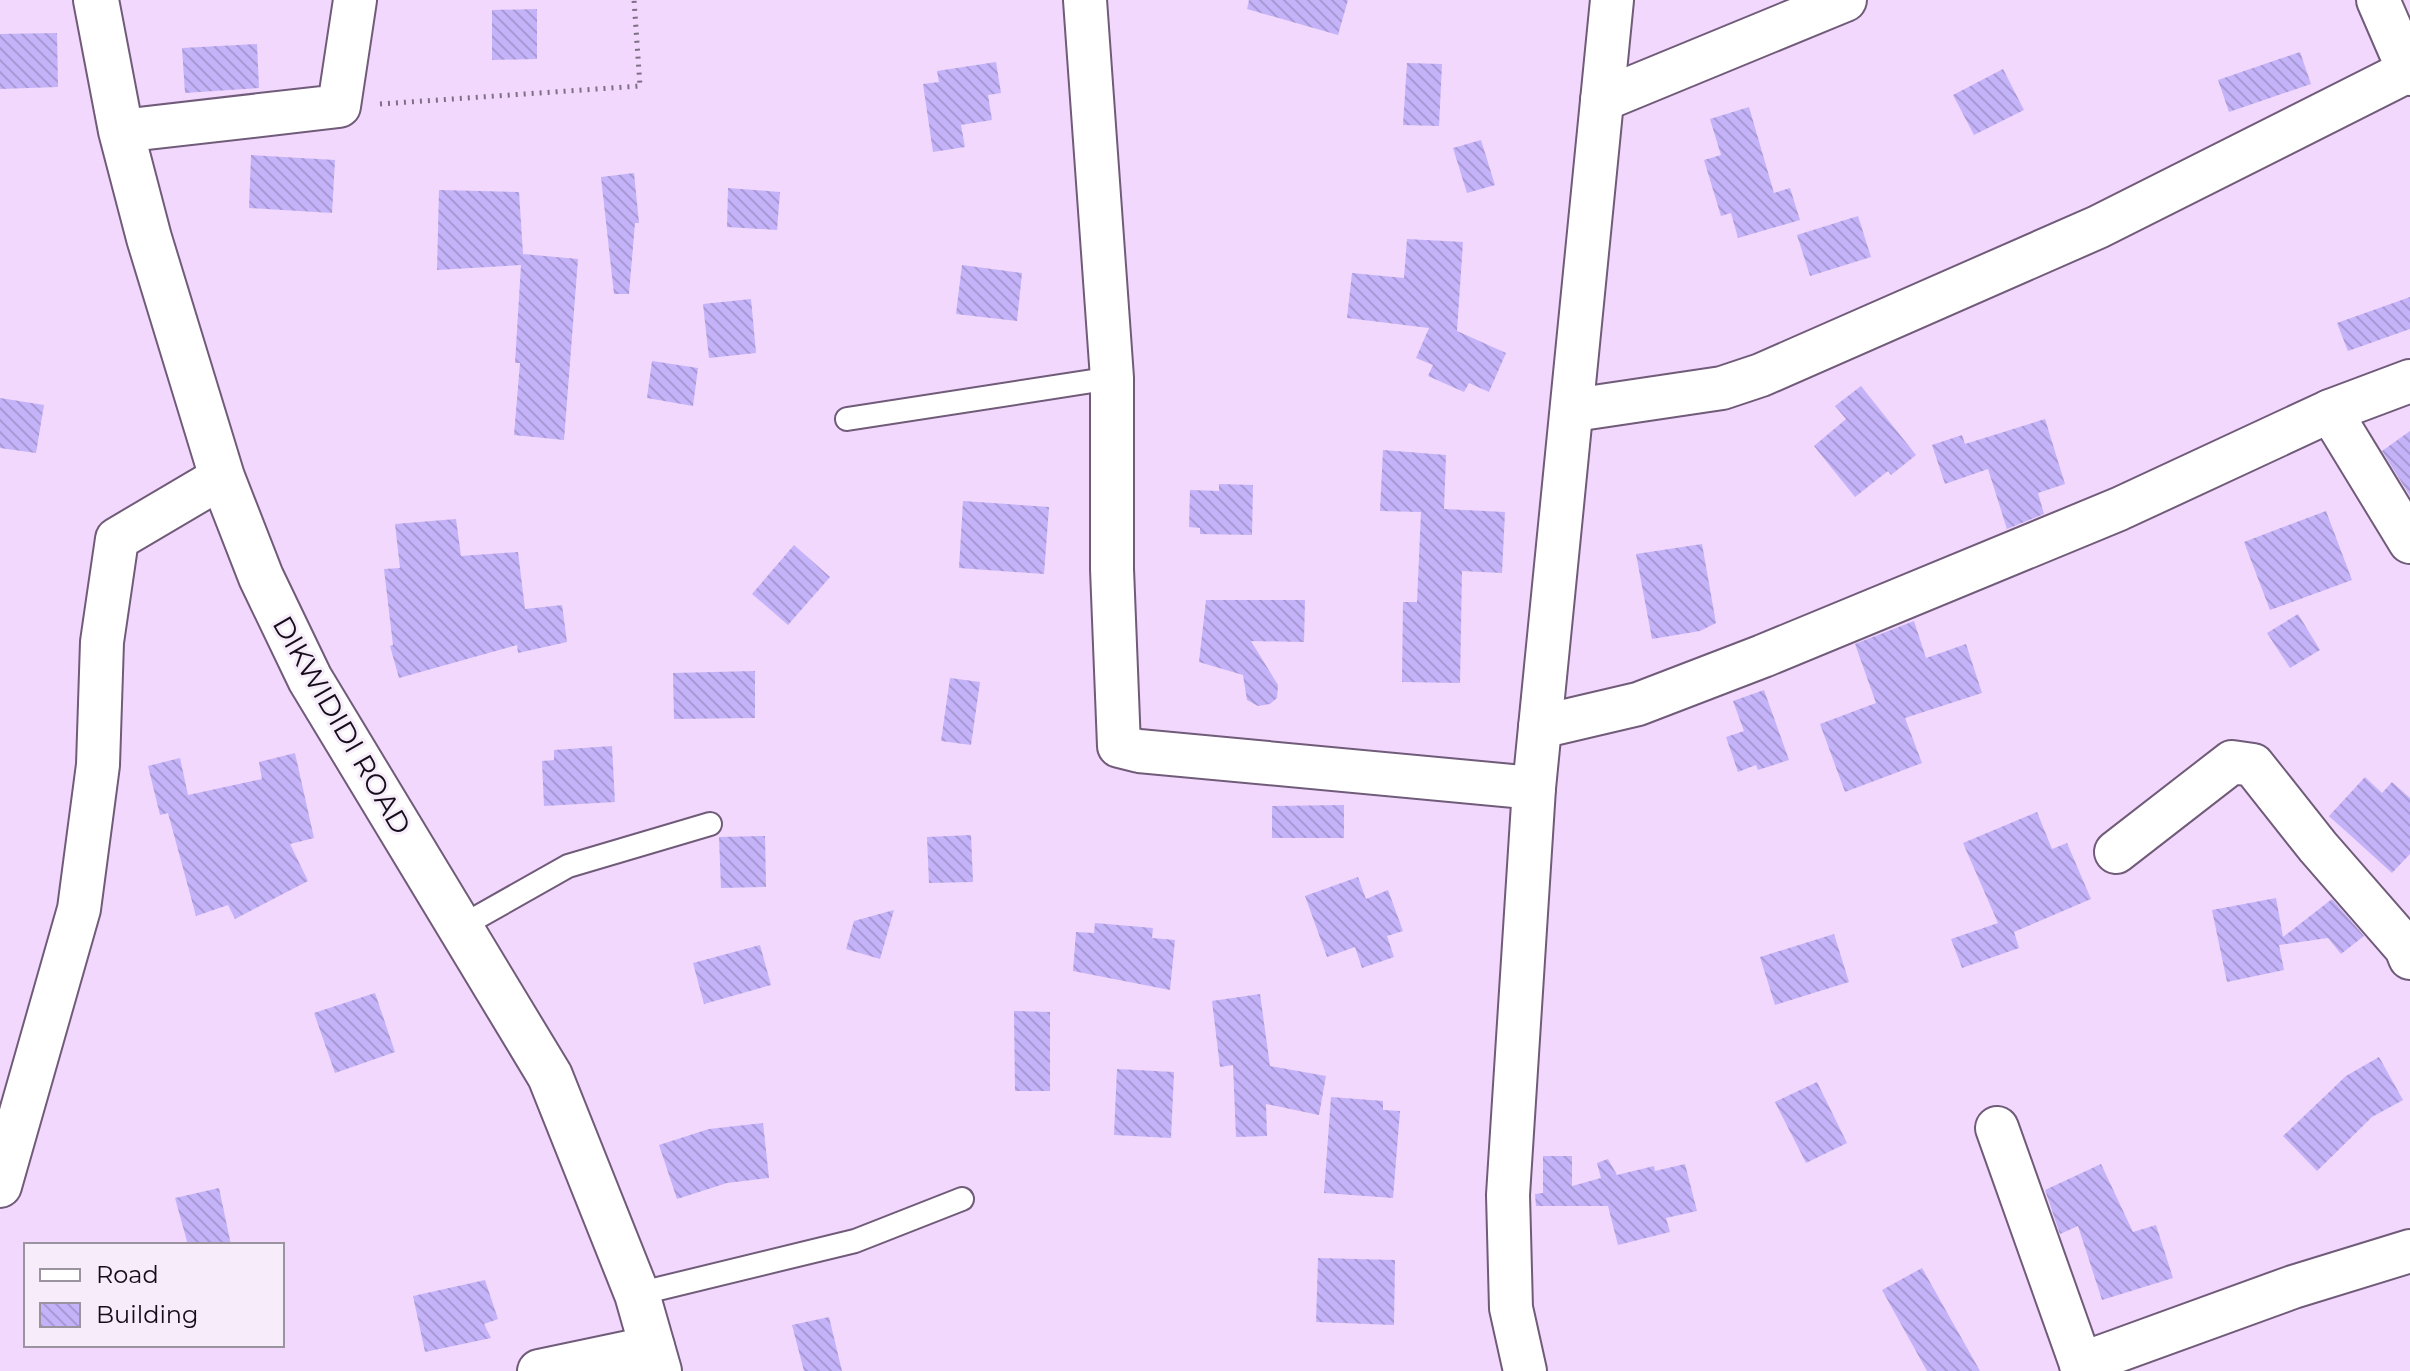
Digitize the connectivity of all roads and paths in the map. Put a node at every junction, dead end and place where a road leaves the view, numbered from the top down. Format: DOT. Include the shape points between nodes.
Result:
graph roads {
  1 [pos="96,0"];
  2 [pos="355,0"];
  3 [pos="634,0"];
  4 [pos="1085,0"];
  5 [pos="1612,0"];
  6 [pos="1845,0"];
  7 [pos="2378,0"];
  8 [pos="2410,72"];
  9 [pos="1602,100"];
  10 [pos="339,106"];
  11 [pos="121,131"];
  12 [pos="1112,378"];
  13 [pos="2410,381"];
  14 [pos="1574,410"];
  15 [pos="2330,411"];
  16 [pos="847,419"];
  17 [pos="222,477"];
  18 [pos="2410,542"];
  19 [pos="1540,727"];
  20 [pos="1534,788"];
  21 [pos="710,824"];
  22 [pos="2116,852"];
  23 [pos="460,927"];
  24 [pos="2410,958"];
  25 [pos="1997,1128"];
  26 [pos="0,1186"];
  27 [pos="962,1199"];
  28 [pos="2410,1251"];
  29 [pos="637,1294"];
  30 [pos="656,1359"];
  31 [pos="2081,1368"];
  32 [pos="539,1371"];
  33 [pos="1525,1371"];
  1 -- 11 [label="street, DIKWIDIDI ROAD"];
  2 -- 10 [label="street"];
  3 -- 10 [label="path" via="640,86"];
  4 -- 12 [label="street"];
  5 -- 9 [label="street"];
  6 -- 9 [label="street"];
  7 -- 8 [label="street"];
  8 -- 14 [label="street" via="2098,227 1761,375 1722,388"];
  9 -- 14 [label="street"];
  10 -- 11 [label="street"];
  11 -- 17 [label="street, DIKWIDIDI ROAD"];
  12 -- 16 [label="lane"];
  12 -- 20 [label="street" via="1119,746"];
  13 -- 15 [label="street"];
  14 -- 19 [label="street"];
  15 -- 18 [label="street"];
  15 -- 19 [label="street" via="2119,509 1763,656 1638,704"];
  17 -- 23 [label="street, DIKWIDIDI ROAD" via="261,577 310,679"];
  17 -- 26 [label="street" via="117,539 102,642 98,765 79,909"];
  19 -- 20 [label="street"];
  20 -- 33 [label="street" via="1508,1195 1511,1308"];
  21 -- 23 [label="lane" via="568,866"];
  22 -- 24 [label="street" via="2232,762 2253,765"];
  23 -- 29 [label="street, DIKWIDIDI ROAD" via="550,1076"];
  25 -- 31 [label="street"];
  27 -- 29 [label="lane" via="855,1241"];
  28 -- 31 [label="street" via="2293,1287"];
  29 -- 30 [label="street, DIKWIDIDI ROAD"];
  30 -- 32 [label="street"];
}
